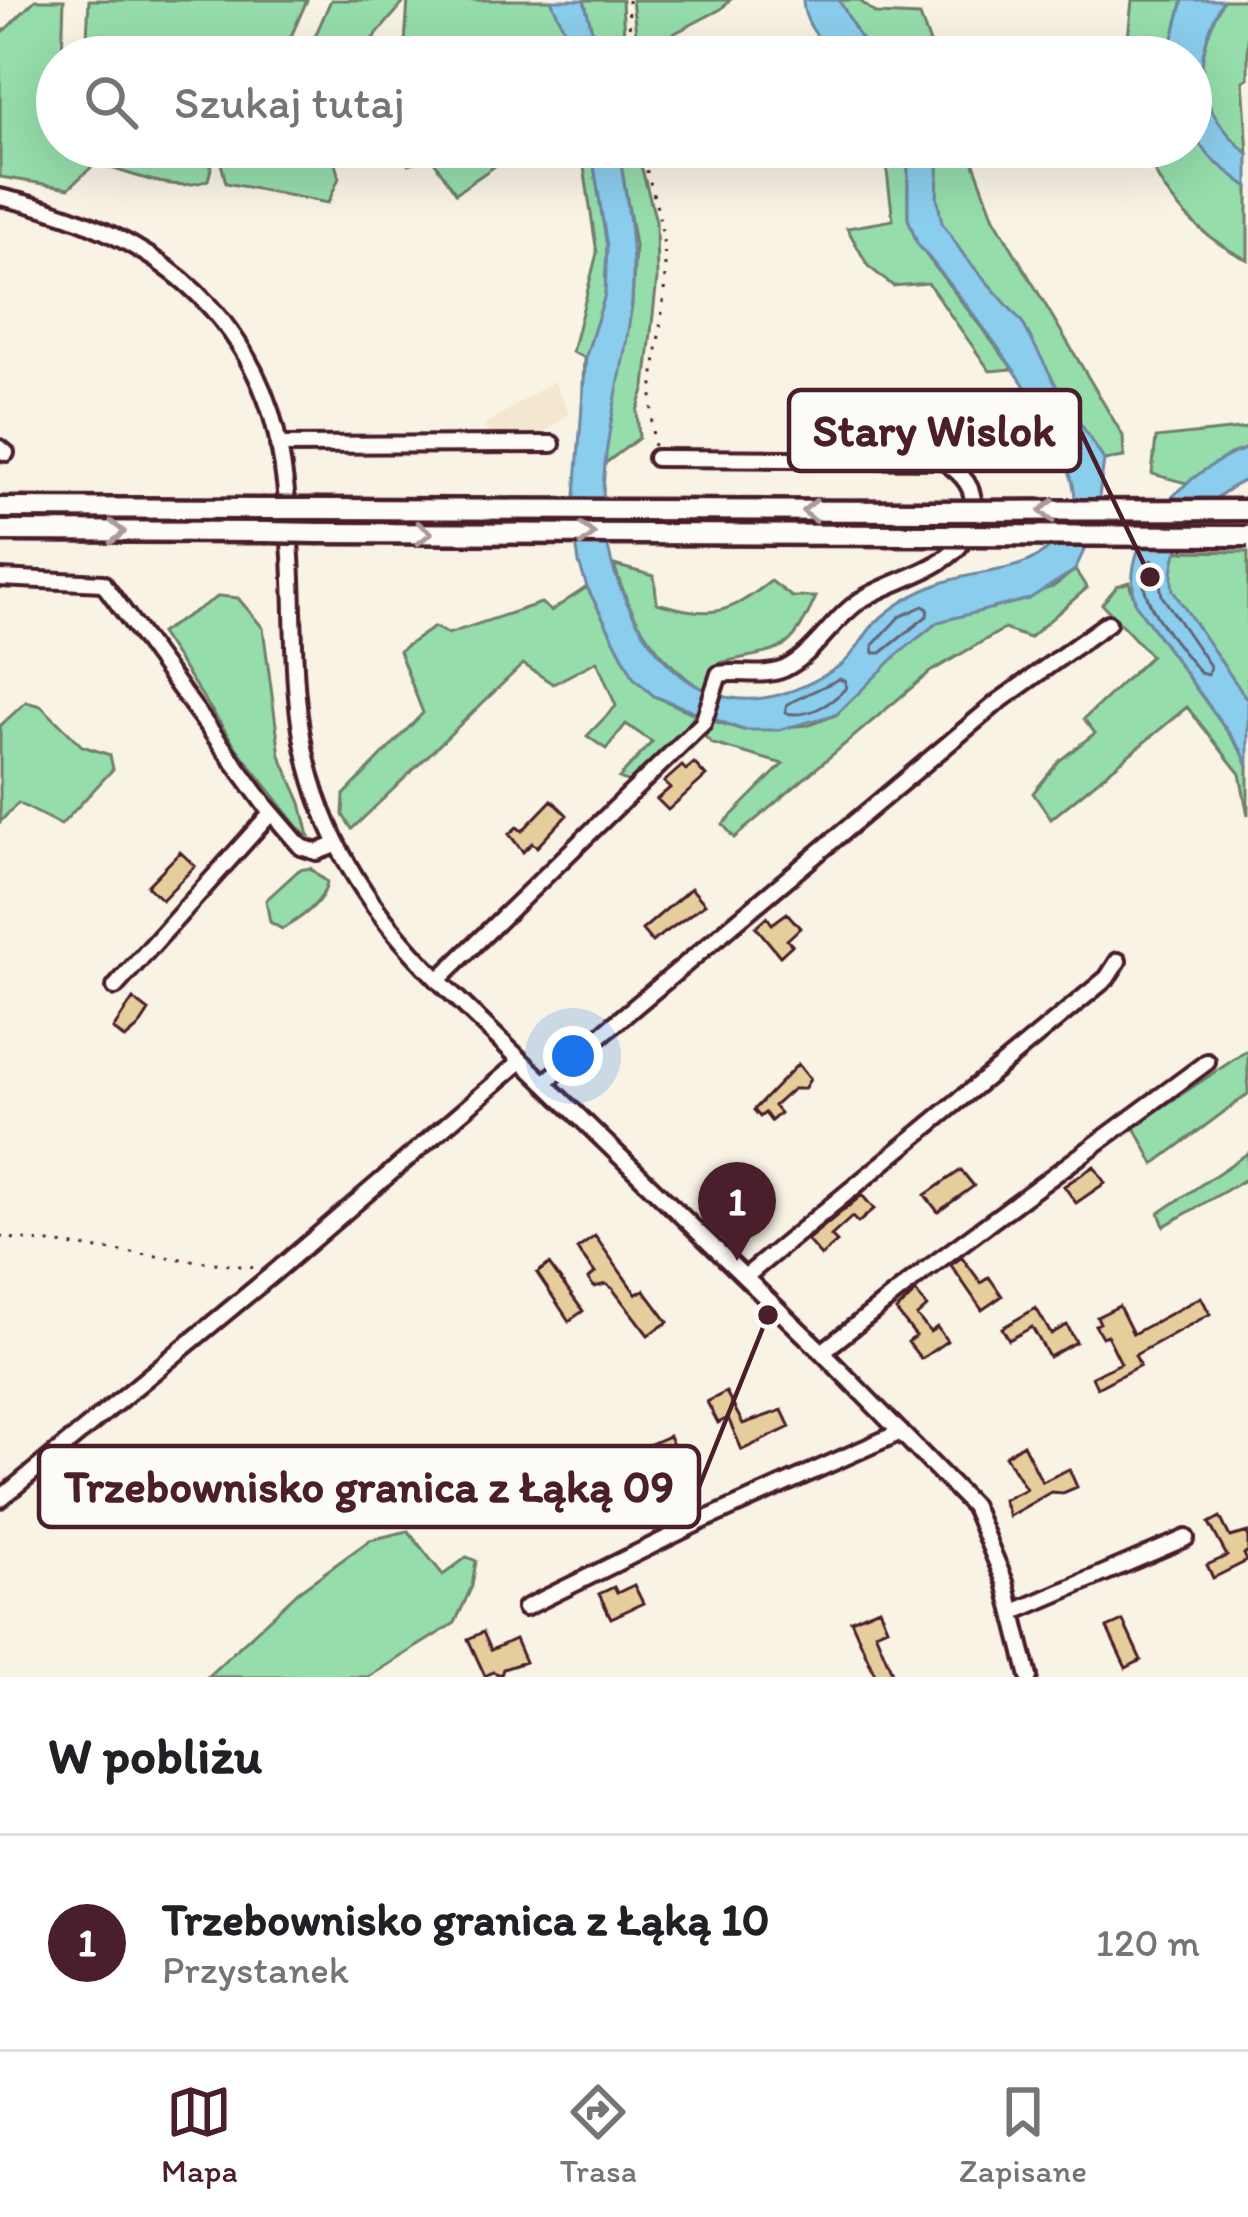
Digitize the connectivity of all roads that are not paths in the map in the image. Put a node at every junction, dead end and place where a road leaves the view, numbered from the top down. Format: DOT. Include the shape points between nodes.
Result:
graph roads {
  1 [pos="0,197"];
  2 [pos="552,444"];
  3 [pos="278,445"];
  4 [pos="656,458"];
  5 [pos="0,508"];
  6 [pos="1248,510"];
  7 [pos="0,531"];
  8 [pos="1248,536"];
  9 [pos="0,578"];
  10 [pos="1108,623"];
  11 [pos="272,813"];
  12 [pos="335,845"];
  13 [pos="1118,961"];
  14 [pos="438,980"];
  15 [pos="116,987"];
  16 [pos="521,1061"];
  17 [pos="1207,1062"];
  18 [pos="544,1083"];
  19 [pos="745,1276"];
  20 [pos="822,1352"];
  21 [pos="901,1432"];
  22 [pos="0,1499"];
  23 [pos="1186,1538"];
  24 [pos="525,1608"];
  25 [pos="1014,1612"];
  26 [pos="1029,1677"];
  1 -- 3 [label="street" via="85,220 166,266 239,346"];
  2 -- 3 [label="street"];
  3 -- 12 [label="street" via="300,720"];
  4 -- 14 [label="street" via="943,460 972,489 972,526 959,549 860,600 786,668 719,674 703,723"];
  6 -- 5 [label="main road, one-way, bridge"];
  7 -- 8 [label="main road, one-way, bridge"];
  9 -- 11 [label="street" via="103,584"];
  10 -- 18 [label="street" via="998,701"];
  11 -- 12 [label="street" via="301,847"];
  11 -- 15 [label="street"];
  12 -- 14 [label="street" via="394,935"];
  13 -- 19 [label="street"];
  14 -- 16 [label="street"];
  16 -- 18 [label="street"];
  16 -- 22 [label="street"];
  17 -- 20 [label="street"];
  18 -- 19 [label="street"];
  19 -- 20 [label="street"];
  20 -- 21 [label="street"];
  21 -- 24 [label="street"];
  21 -- 25 [label="street" via="973,1506"];
  23 -- 25 [label="street"];
  25 -- 26 [label="street"];
}
